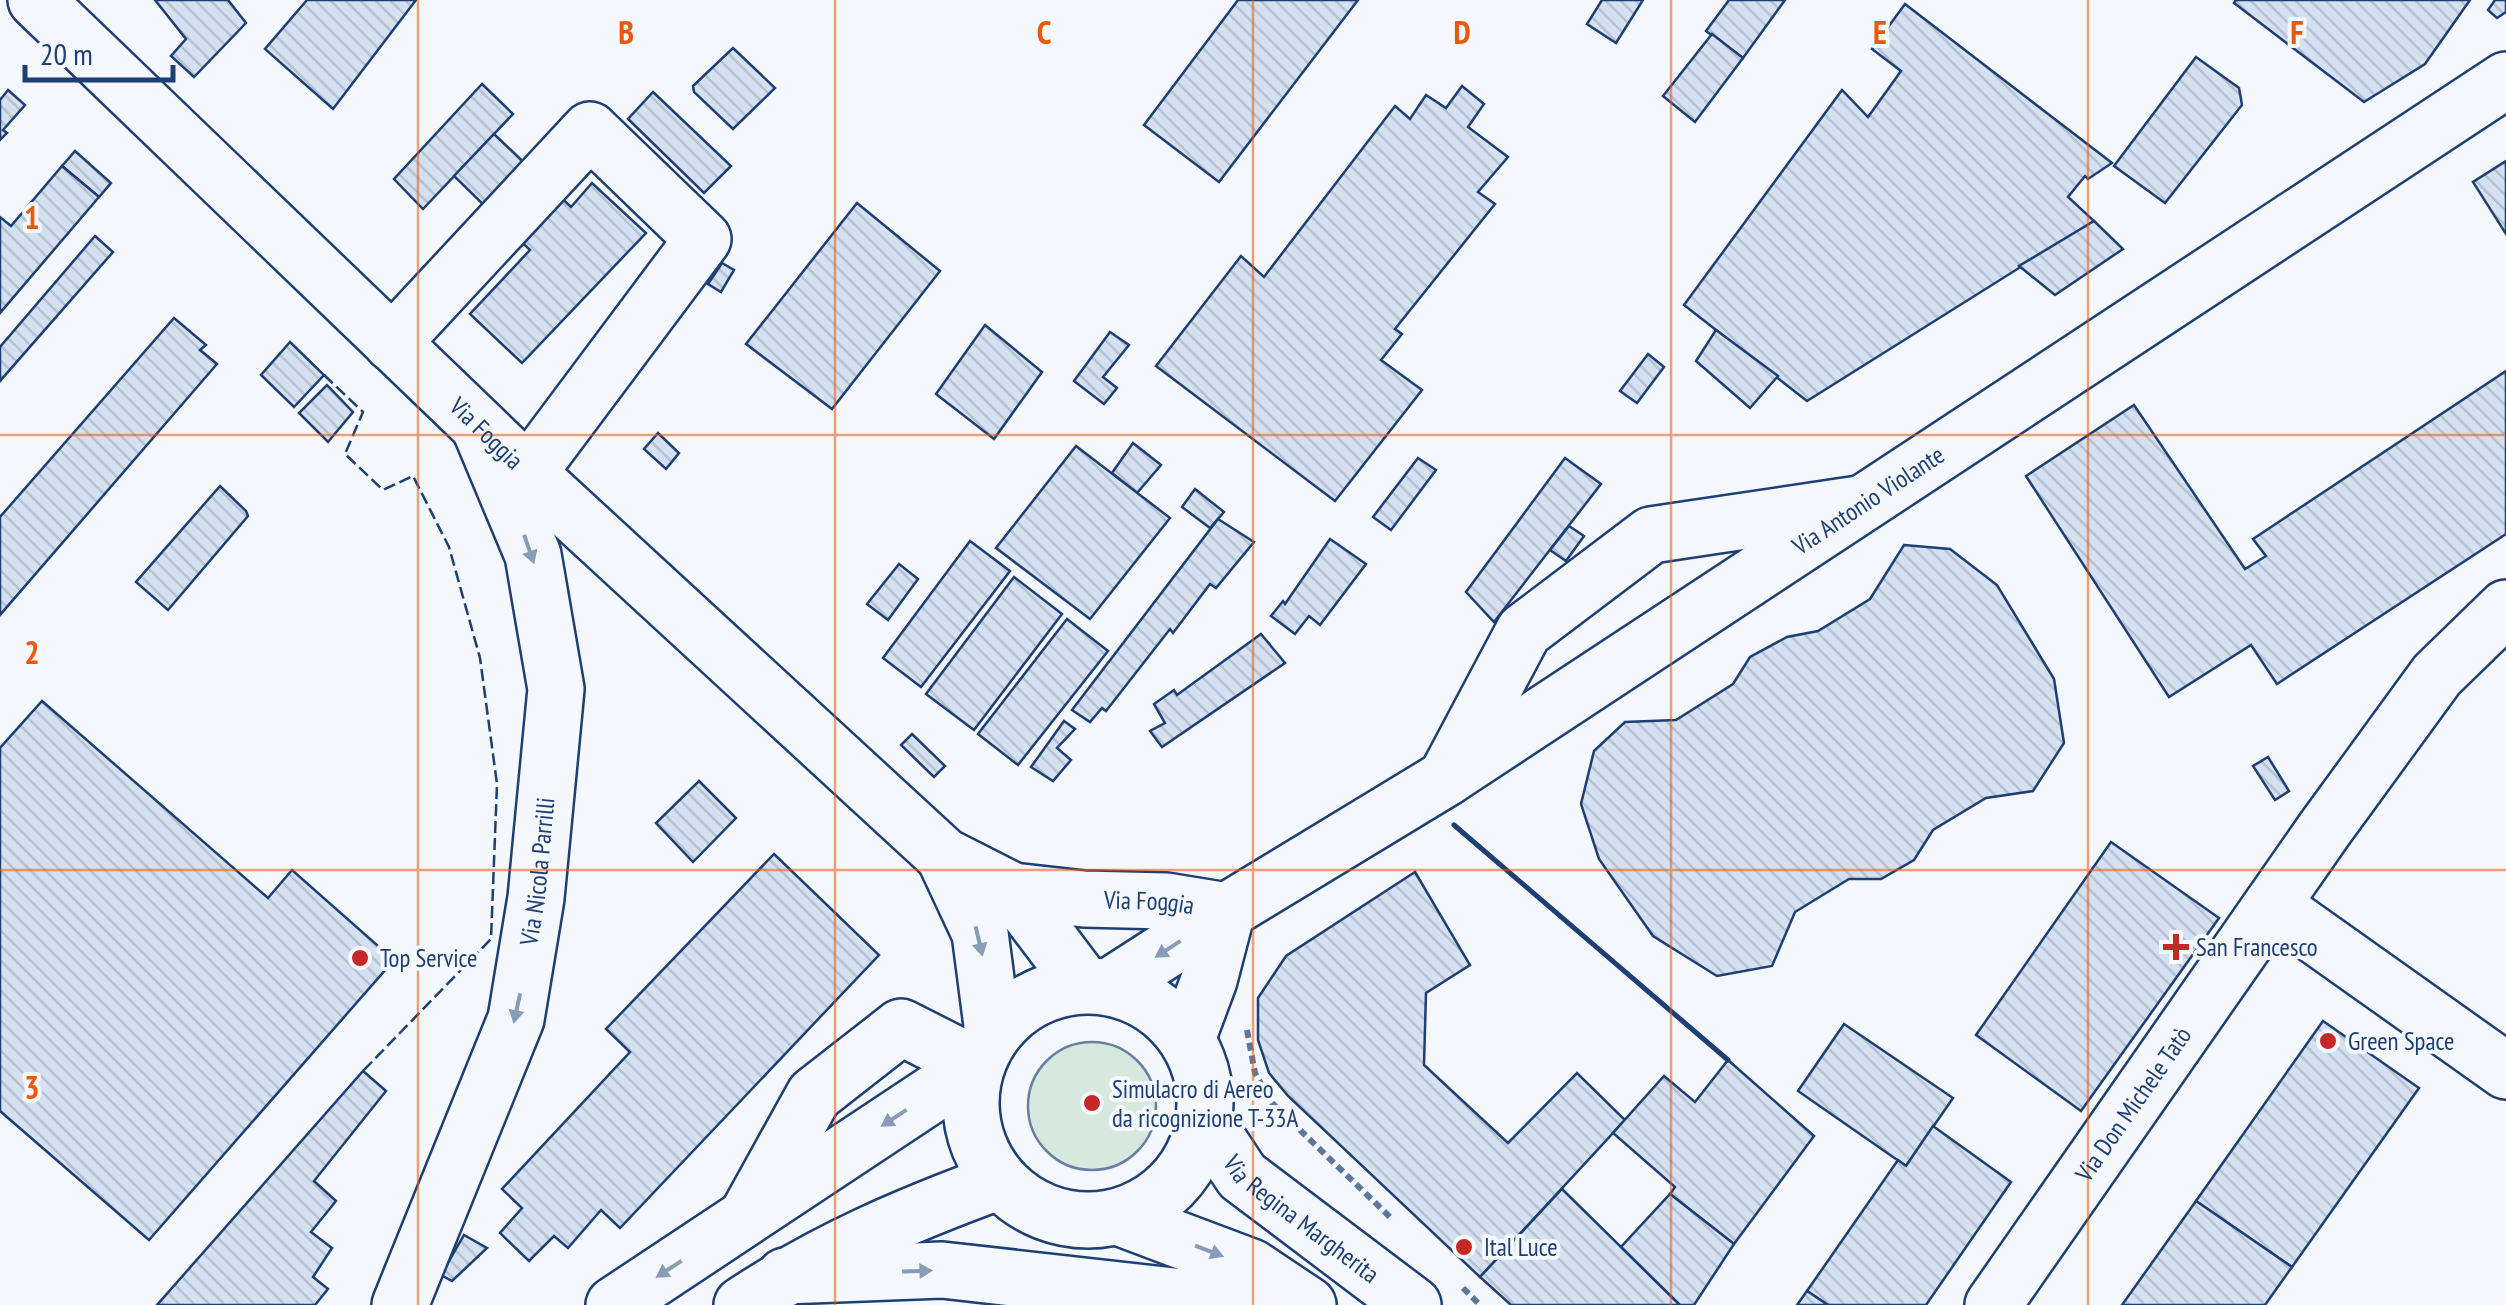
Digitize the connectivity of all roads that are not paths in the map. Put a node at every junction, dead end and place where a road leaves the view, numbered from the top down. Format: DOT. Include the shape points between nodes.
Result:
graph roads {
  1 [pos="36,0"];
  2 [pos="2506,80"];
  3 [pos="392,343"];
  4 [pos="479,426"];
  5 [pos="528,473"];
  6 [pos="1859,504"];
  7 [pos="2506,608"];
  8 [pos="1446,778"];
  9 [pos="944,856"];
  10 [pos="1013,891"];
  11 [pos="2272,905"];
  12 [pos="1227,911"];
  13 [pos="1097,986"];
  14 [pos="1187,1039"];
  15 [pos="985,1049"];
  16 [pos="2506,1071"];
  17 [pos="1205,1120"];
  18 [pos="1000,1180"];
  19 [pos="748,1216"];
  20 [pos="1118,1217"];
  21 [pos="763,1291"];
  22 [pos="1432,1291"];
  23 [pos="400,1305"];
  24 [pos="614,1305"];
  25 [pos="1253,1305"];
  26 [pos="1308,1305"];
  27 [pos="1994,1305"];
  1 -- 3 [label="main road, Via Foggia"];
  2 -- 6 [label="main road, Via Antonio Violante"];
  3 -- 4 [label="main road, Via Foggia"];
  3 -- 5 [label="main road" via="590,130 703,239"];
  4 -- 5 [label="main road, Via Foggia"];
  4 -- 23 [label="main road, Via Nicola Parrilli, one-way" via="533,555 556,689 536,898 516,1020"];
  5 -- 9 [label="main road, Via Foggia"];
  6 -- 8 [label="main road, Via Antonio Violante"];
  6 -- 8 [label="main road" via="1652,535 1524,631"];
  7 -- 11 [label="main road, Via Don Michele Tatò" via="2437,675"];
  8 -- 12 [label="main road, Via Antonio Violante"];
  9 -- 10 [label="main road, Via Foggia"];
  9 -- 15 [label="main road, Via Foggia, one-way" via="980,934"];
  10 -- 12 [label="main road, Via Foggia"];
  10 -- 13 [label="main road, Via Foggia"];
  11 -- 16 [label="main road"];
  11 -- 27 [label="main road, Via Don Michele Tatò"];
  12 -- 13 [label="main road, Via Antonio Violante, one-way"];
  12 -- 14 [label="main road"];
  13 -- 14 [label="main road" via="1148,1002"];
  13 -- 15 [label="main road" via="1060,988 1024,1003"];
  14 -- 17 [label="main road" via="1204,1081"];
  15 -- 18 [label="main road" via="970,1089 971,1114 980,1148"];
  15 -- 19 [label="main road, one-way"];
  15 -- 19 [label="main road" via="901,1027 814,1095"];
  17 -- 20 [label="main road" via="1178,1180"];
  17 -- 22 [label="main road, Via Regina Margherita" via="1242,1176"];
  18 -- 20 [label="main road" via="1030,1206 1068,1218"];
  18 -- 21 [label="main road" via="898,1219"];
  19 -- 24 [label="main road, one-way"];
  20 -- 26 [label="main road, one-way" via="1251,1267"];
  21 -- 25 [label="main road, one-way" via="942,1270"];
}
